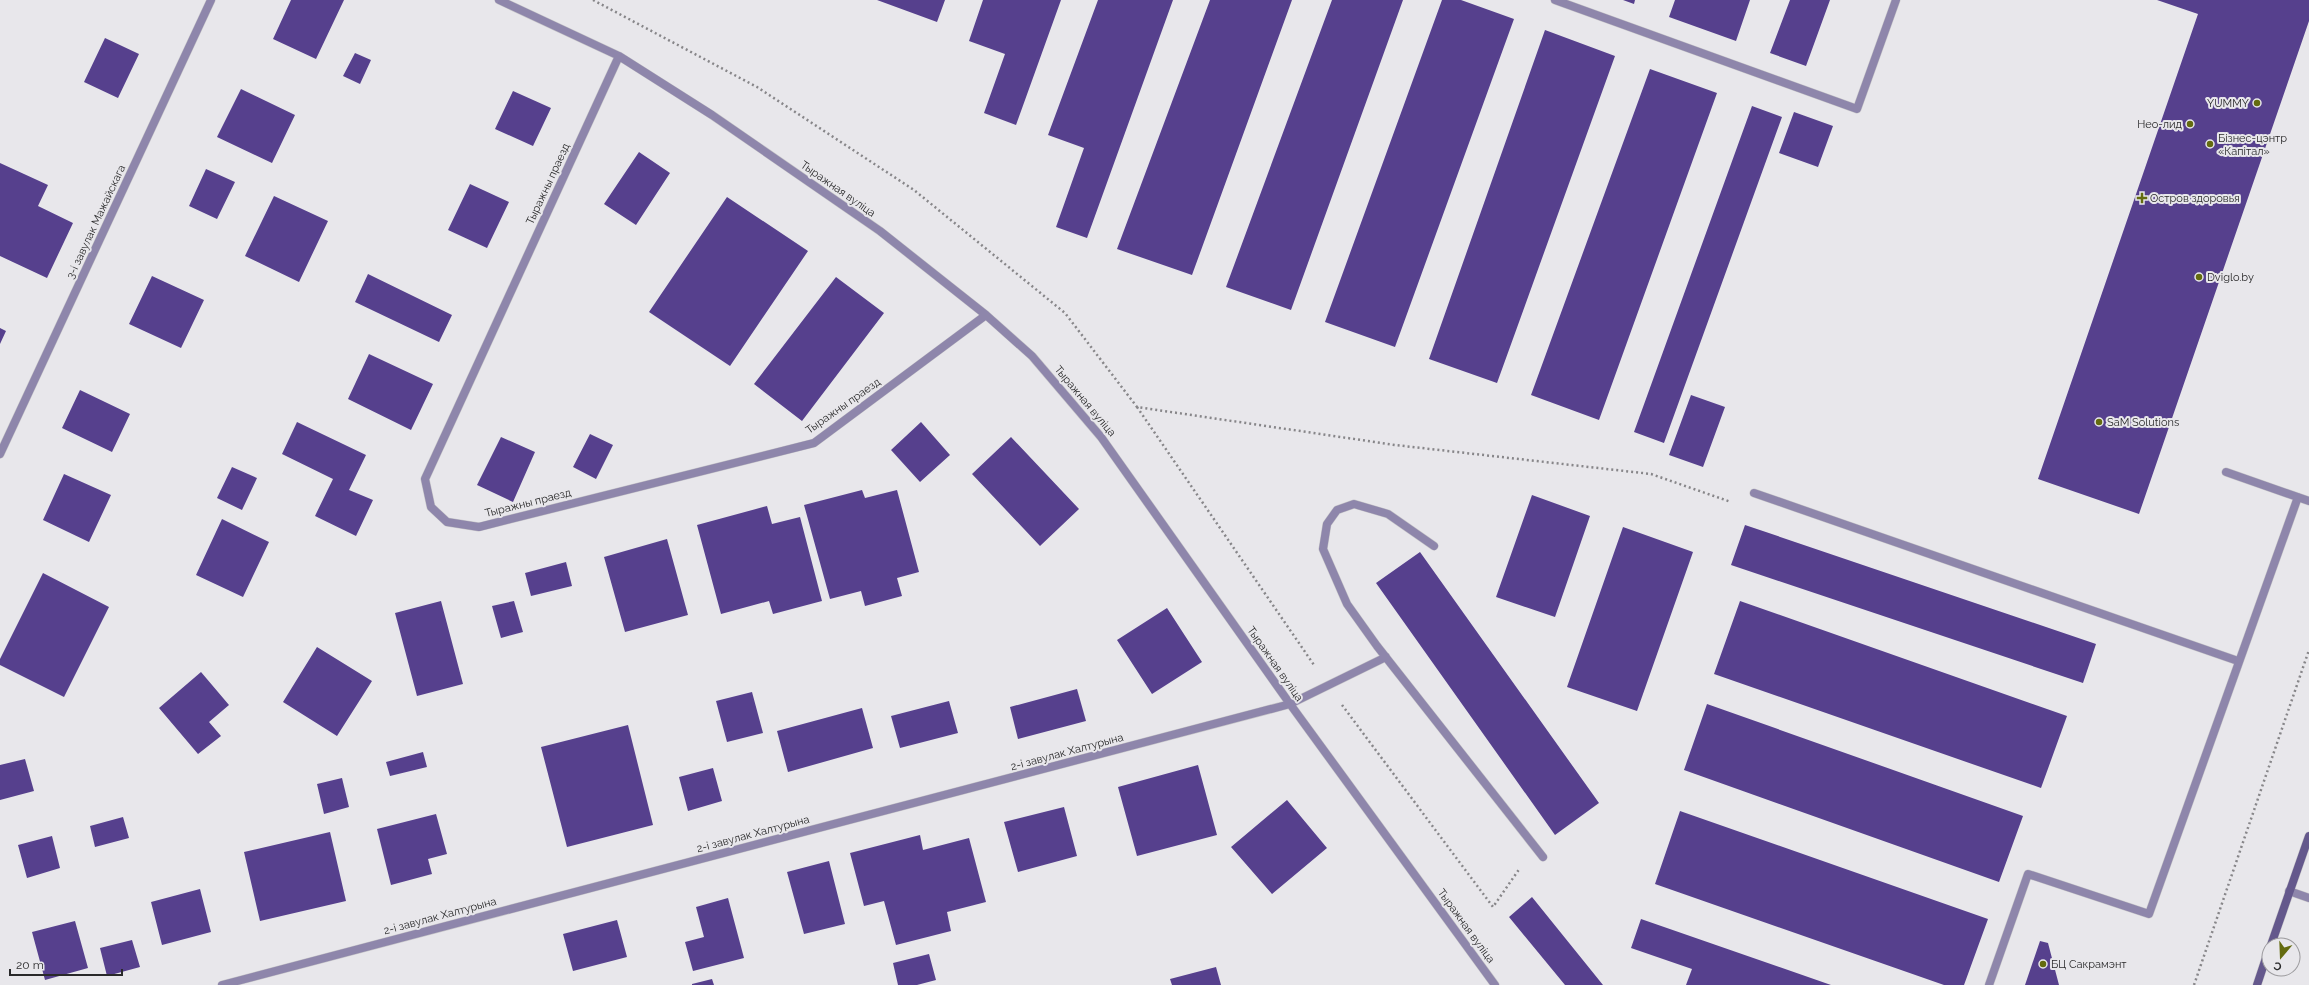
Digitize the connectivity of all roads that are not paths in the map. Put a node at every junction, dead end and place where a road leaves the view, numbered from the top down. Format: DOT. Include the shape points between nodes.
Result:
graph roads {
  1 [pos="211,0"];
  2 [pos="499,0"];
  3 [pos="1555,0"];
  4 [pos="1896,0"];
  5 [pos="619,56"];
  6 [pos="986,315"];
  7 [pos="0,454"];
  8 [pos="2226,472"];
  9 [pos="1754,493"];
  10 [pos="2298,497"];
  11 [pos="2309,502"];
  12 [pos="1434,546"];
  13 [pos="1386,657"];
  14 [pos="2238,662"];
  15 [pos="1290,704"];
  16 [pos="2309,836"];
  17 [pos="1543,857"];
  18 [pos="2289,891"];
  19 [pos="2309,898"];
  20 [pos="2274,937"];
  21 [pos="2261,973"];
  22 [pos="222,985"];
  23 [pos="1495,985"];
  24 [pos="1989,985"];
  25 [pos="2257,985"];
  1 -- 7 [label="street, 3-і завулак Мажайскага"];
  2 -- 5 [label="street, Тыражная вуліца"];
  3 -- 4 [label="street" via="1857,109"];
  5 -- 6 [label="street, Тыражная вуліца" via="712,115 880,231"];
  5 -- 6 [label="street, Тыражны праезд" via="425,479 431,507 447,522 479,527 814,442"];
  6 -- 15 [label="street, Тыражная вуліца" via="1032,356 1101,437"];
  8 -- 10 [label="street"];
  9 -- 14 [label="street"];
  10 -- 11 [label="street"];
  10 -- 14 [label="street"];
  12 -- 13 [label="street" via="1388,514 1354,504 1337,510 1327,524 1323,549 1344,597"];
  13 -- 15 [label="street, 2-і завулак Халтурына"];
  13 -- 17 [label="street"];
  14 -- 24 [label="street" via="2149,914 2028,874"];
  15 -- 22 [label="street, 2-і завулак Халтурына"];
  15 -- 23 [label="street, Тыражная вуліца"];
  16 -- 18 [label="street"];
  18 -- 19 [label="street"];
  18 -- 20 [label="street"];
  21 -- 25 [label="street"];
}
